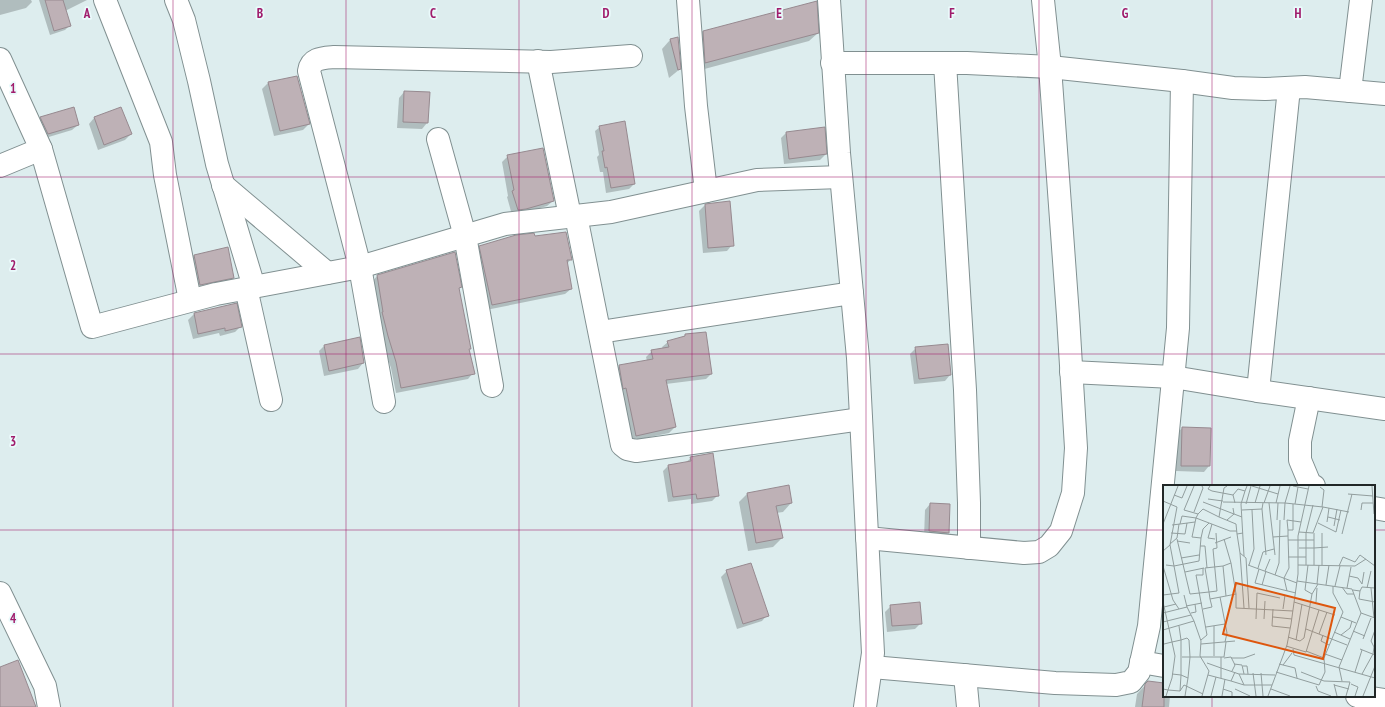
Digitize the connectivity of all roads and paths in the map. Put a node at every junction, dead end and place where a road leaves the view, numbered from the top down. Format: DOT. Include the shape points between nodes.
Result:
graph roads {
  1 [pos="105,0"];
  2 [pos="176,0"];
  3 [pos="688,0"];
  4 [pos="829,0"];
  5 [pos="1043,0"];
  6 [pos="1362,0"];
  7 [pos="631,56"];
  8 [pos="0,59"];
  9 [pos="538,61"];
  10 [pos="945,62"];
  11 [pos="832,63"];
  12 [pos="1050,67"];
  13 [pos="1182,81"];
  14 [pos="1289,88"];
  15 [pos="1350,91"];
  16 [pos="1385,94"];
  17 [pos="438,139"];
  18 [pos="40,149"];
  19 [pos="0,166"];
  20 [pos="841,177"];
  21 [pos="223,185"];
  22 [pos="706,191"];
  23 [pos="573,216"];
  24 [pos="465,236"];
  25 [pos="360,267"];
  26 [pos="327,274"];
  27 [pos="250,287"];
  28 [pos="852,293"];
  29 [pos="190,300"];
  30 [pos="600,332"];
  31 [pos="1071,372"];
  32 [pos="1173,377"];
  33 [pos="492,386"];
  34 [pos="1258,391"];
  35 [pos="1309,398"];
  36 [pos="271,400"];
  37 [pos="384,402"];
  38 [pos="1385,409"];
  39 [pos="861,419"];
  40 [pos="1312,485"];
  41 [pos="1375,508"];
  42 [pos="1385,510"];
  43 [pos="867,538"];
  44 [pos="969,548"];
  45 [pos="0,593"];
  46 [pos="1142,662"];
  47 [pos="1163,666"];
  48 [pos="872,667"];
  49 [pos="965,675"];
  50 [pos="1364,697"];
  51 [pos="1385,700"];
  52 [pos="49,707"];
  53 [pos="865,707"];
  54 [pos="968,707"];
  1 -- 29 [label="street" via="161,142 165,175"];
  2 -- 21 [label="street" via="184,20"];
  3 -- 22 [label="street"];
  4 -- 11 [label="street"];
  5 -- 12 [label="street"];
  6 -- 15 [label="street"];
  7 -- 9 [label="street"];
  8 -- 18 [label="street"];
  9 -- 23 [label="street"];
  9 -- 25 [label="street" via="334,57 317,58 310,65 309,71"];
  10 -- 11 [label="street"];
  10 -- 12 [label="street"];
  10 -- 44 [label="street" via="965,390"];
  11 -- 20 [label="street"];
  12 -- 13 [label="street"];
  12 -- 31 [label="street"];
  13 -- 14 [label="street" via="1233,88"];
  13 -- 32 [label="street" via="1178,328"];
  14 -- 15 [label="street"];
  14 -- 34 [label="street"];
  15 -- 16 [label="street"];
  17 -- 24 [label="street"];
  18 -- 19 [label="street"];
  18 -- 29 [label="street" via="92,327"];
  20 -- 22 [label="street" via="757,180"];
  20 -- 28 [label="street"];
  21 -- 26 [label="street"];
  21 -- 27 [label="street"];
  22 -- 23 [label="street" via="611,212"];
  23 -- 24 [label="street" via="505,224"];
  23 -- 30 [label="street"];
  24 -- 25 [label="street"];
  24 -- 33 [label="street"];
  25 -- 26 [label="street"];
  25 -- 37 [label="street"];
  26 -- 27 [label="street"];
  27 -- 29 [label="street"];
  27 -- 36 [label="street"];
  28 -- 30 [label="street"];
  28 -- 39 [label="street"];
  30 -- 39 [label="street" via="622,445 636,451"];
  31 -- 32 [label="street"];
  31 -- 44 [label="street" via="1076,448 1073,493 1061,531 1049,546 1038,552"];
  32 -- 34 [label="street"];
  32 -- 46 [label="street" via="1148,626"];
  34 -- 35 [label="street"];
  35 -- 38 [label="street"];
  35 -- 40 [label="street" via="1300,441 1300,460"];
  39 -- 43 [label="street"];
  41 -- 42 [label="street"];
  43 -- 44 [label="street"];
  43 -- 48 [label="street" via="874,653"];
  45 -- 52 [label="street" via="45,686"];
  46 -- 47 [label="street"];
  46 -- 49 [label="street" via="1139,672 1131,682 1116,685 1055,683"];
  48 -- 49 [label="street"];
  48 -- 53 [label="street"];
  49 -- 54 [label="street"];
  50 -- 51 [label="street"];
}
